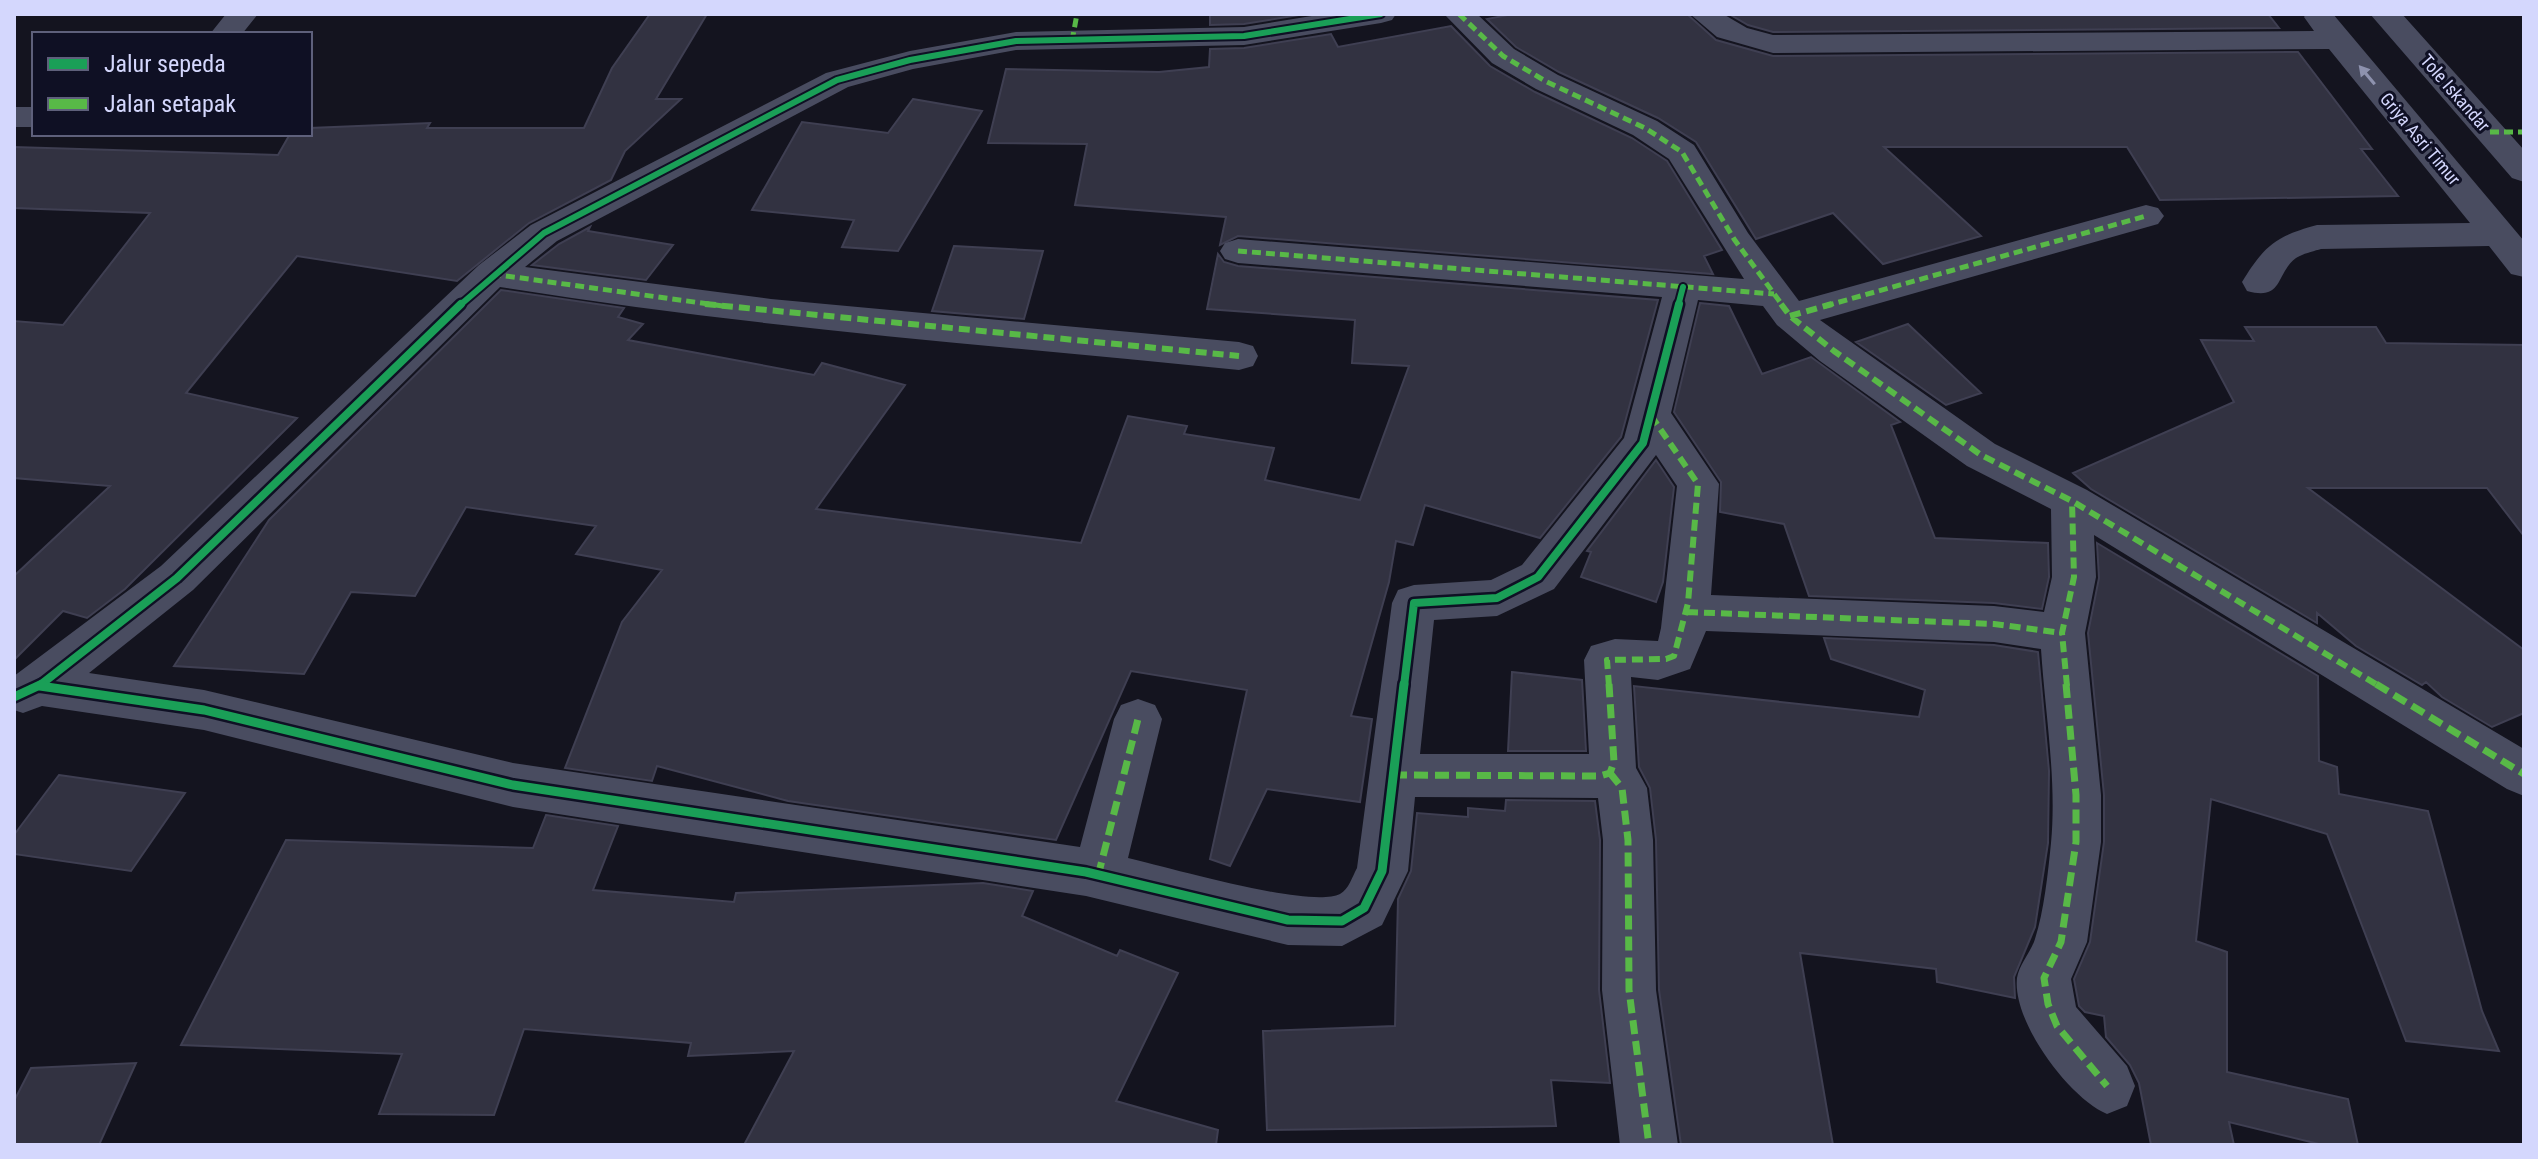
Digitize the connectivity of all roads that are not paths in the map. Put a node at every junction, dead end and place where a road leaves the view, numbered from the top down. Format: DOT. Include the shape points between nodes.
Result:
graph roads {
  1 [pos="243,14"];
  2 [pos="1381,14"];
  3 [pos="1459,14"];
  4 [pos="1705,14"];
  5 [pos="2316,14"];
  6 [pos="2385,14"];
  7 [pos="1074,27"];
  8 [pos="227,32"];
  9 [pos="2338,40"];
  10 [pos="2490,132"];
  11 [pos="2524,132"];
  12 [pos="2524,171"];
  13 [pos="2146,216"];
  14 [pos="2499,234"];
  15 [pos="1238,251"];
  16 [pos="2524,265"];
  17 [pos="492,274"];
  18 [pos="2260,282"];
  19 [pos="1683,287"];
  20 [pos="1782,305"];
  21 [pos="1239,356"];
  22 [pos="1652,417"];
  23 [pos="2072,501"];
  24 [pos="1687,612"];
  25 [pos="2062,633"];
  26 [pos="27,691"];
  27 [pos="1138,719"];
  28 [pos="1610,773"];
  29 [pos="2524,774"];
  30 [pos="1393,775"];
  31 [pos="1098,876"];
  32 [pos="2107,1086"];
  33 [pos="1649,1145"];
  1 -- 8 [label="street"];
  2 -- 7 [label="street" via="1244,36"];
  3 -- 20 [label="street" via="1503,56 1682,152 1734,239"];
  4 -- 9 [label="street" via="1742,38 1773,44"];
  5 -- 9 [label="street, Griya Asri Timur"];
  6 -- 10 [label="street, Tole Iskandar"];
  7 -- 17 [label="street" via="837,80 544,233"];
  14 -- 9 [label="street, Griya Asri Timur, one-way"];
  10 -- 11 [label="street"];
  10 -- 12 [label="street, Tole Iskandar"];
  13 -- 20 [label="street"];
  14 -- 16 [label="street, Griya Asri Timur"];
  14 -- 18 [label="street" via="2317,237 2283,250"];
  15 -- 19 [label="street"];
  17 -- 21 [label="street" via="630,297 1001,337"];
  17 -- 26 [label="street" via="177,578"];
  19 -- 20 [label="street"];
  19 -- 22 [label="street"];
  20 -- 23 [label="street" via="1981,455"];
  22 -- 24 [label="street" via="1698,484"];
  22 -- 30 [label="street" via="1643,443 1538,577 1497,598 1414,603"];
  23 -- 25 [label="street" via="2074,577"];
  23 -- 29 [label="street"];
  24 -- 25 [label="street" via="1994,624"];
  24 -- 28 [label="street" via="1673,657 1607,660 1614,762"];
  25 -- 32 [label="street" via="2076,842 2061,942 2044,978 2057,1026"];
  26 -- 31 [label="street" via="204,710 513,785"];
  27 -- 31 [label="street"];
  28 -- 30 [label="street"];
  28 -- 33 [label="street" via="1622,788 1628,840 1629,990"];
  30 -- 31 [label="street" via="1382,871 1364,908 1342,921 1288,920"];
}
